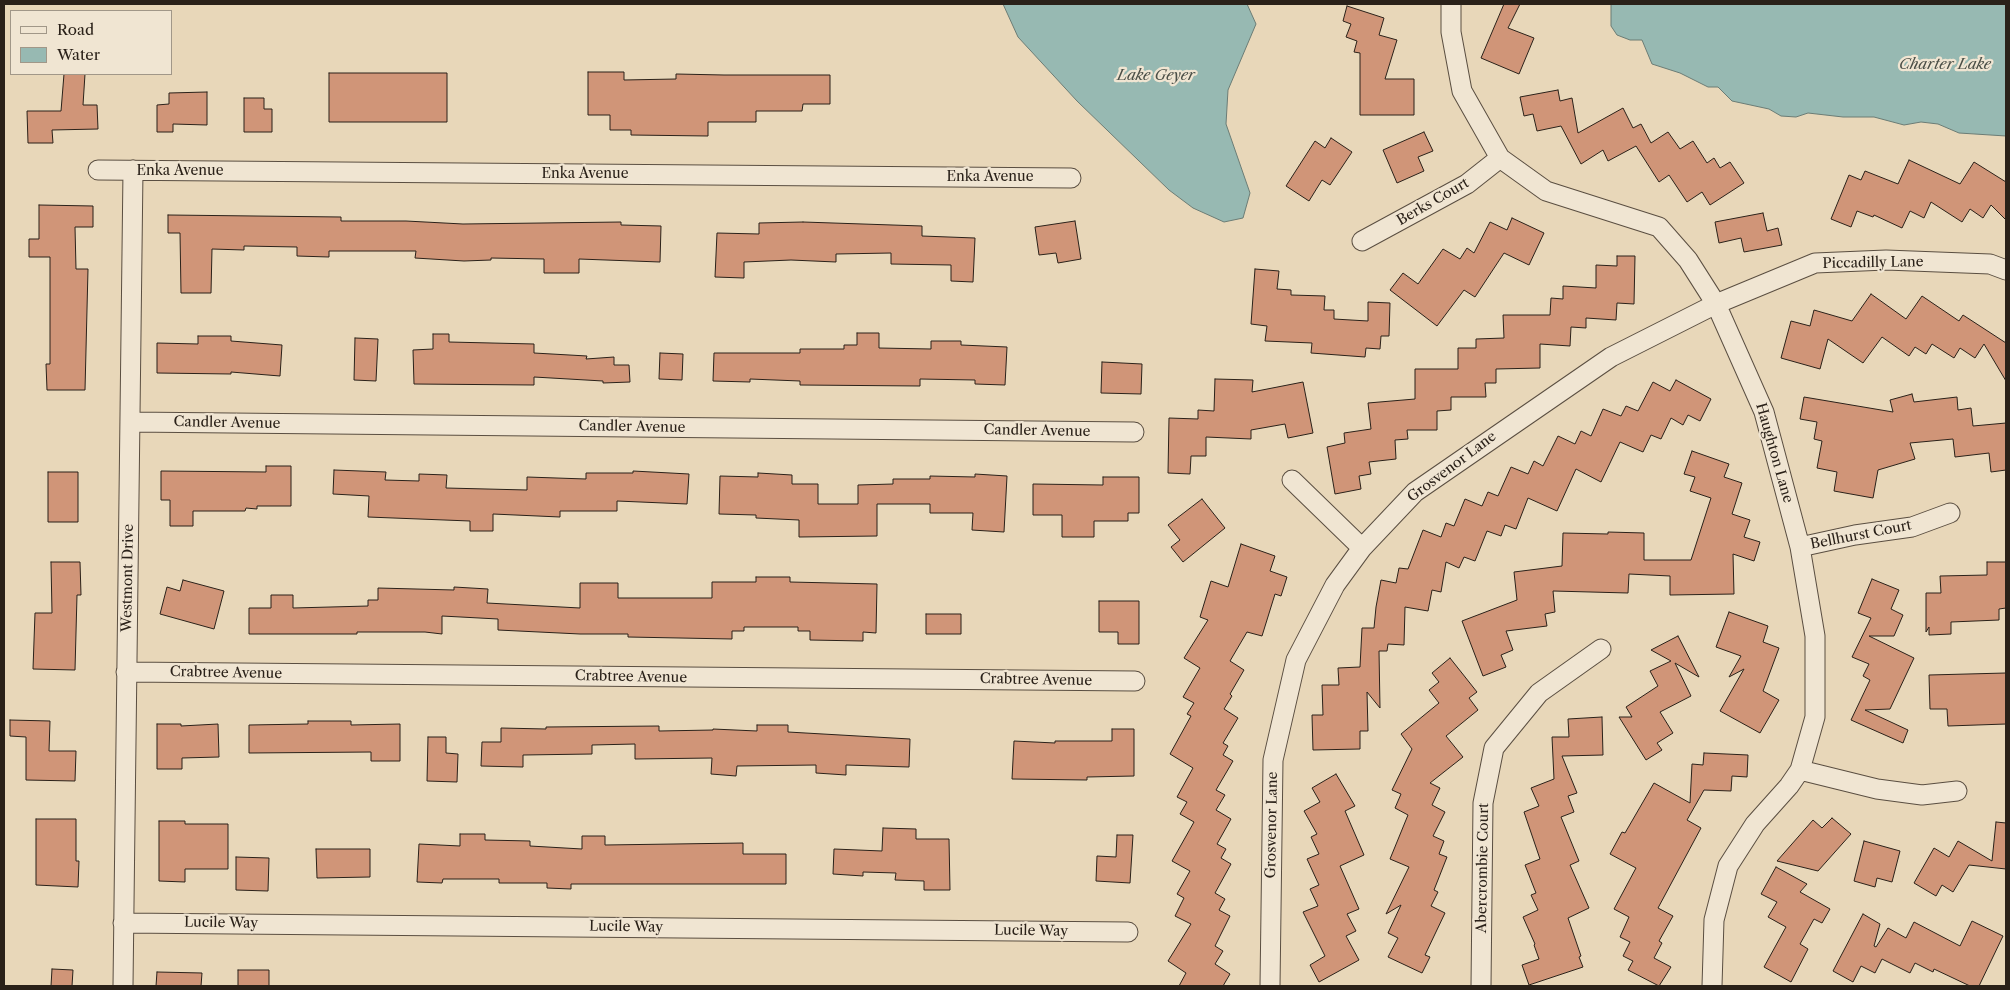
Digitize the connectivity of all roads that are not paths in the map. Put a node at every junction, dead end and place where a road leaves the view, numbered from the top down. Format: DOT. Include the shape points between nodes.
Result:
graph roads {
  1 [pos="1450,4"];
  2 [pos="1500,158"];
  3 [pos="98,170"];
  4 [pos="133,170"];
  5 [pos="1071,178"];
  6 [pos="1362,242"];
  7 [pos="2006,270"];
  8 [pos="1716,304"];
  9 [pos="130,422"];
  10 [pos="1134,432"];
  11 [pos="1292,480"];
  12 [pos="1950,513"];
  13 [pos="1800,547"];
  14 [pos="1362,548"];
  15 [pos="1601,649"];
  16 [pos="126,672"];
  17 [pos="1136,681"];
  18 [pos="1800,770"];
  19 [pos="1957,791"];
  20 [pos="124,923"];
  21 [pos="1128,932"];
  22 [pos="123,986"];
  23 [pos="1270,986"];
  24 [pos="1481,986"];
  25 [pos="1712,986"];
  1 -- 2 [label="street, Haughton Lane" via="1451,32 1462,91"];
  2 -- 6 [label="street, Berks Court" via="1467,184"];
  2 -- 8 [label="street, Haughton Lane" via="1546,191 1659,227 1688,260"];
  3 -- 4 [label="street, Enka Avenue"];
  4 -- 5 [label="street, Enka Avenue"];
  4 -- 9 [label="street, Westmont Drive"];
  7 -- 8 [label="street, Piccadilly Lane" via="1990,264 1886,260 1815,264"];
  8 -- 13 [label="street, Haughton Lane" via="1764,412"];
  8 -- 14 [label="street, Grosvenor Lane" via="1610,357 1493,436 1415,492"];
  9 -- 10 [label="street, Candler Avenue"];
  9 -- 16 [label="street, Westmont Drive"];
  11 -- 14 [label="street"];
  12 -- 13 [label="street, Bellhurst Court" via="1912,526"];
  13 -- 18 [label="street, Haughton Lane" via="1815,636 1815,717"];
  14 -- 23 [label="street, Grosvenor Lane" via="1335,585 1296,660 1273,760"];
  15 -- 24 [label="street, Abercrombie Court" via="1539,693 1494,748 1484,803"];
  16 -- 17 [label="street, Crabtree Avenue"];
  16 -- 20 [label="street, Westmont Drive"];
  18 -- 19 [label="street" via="1877,789 1922,795"];
  18 -- 25 [label="street, Haughton Lane" via="1755,824 1728,866 1714,920"];
  20 -- 21 [label="street, Lucile Way"];
  20 -- 22 [label="street, Westmont Drive"];
}
